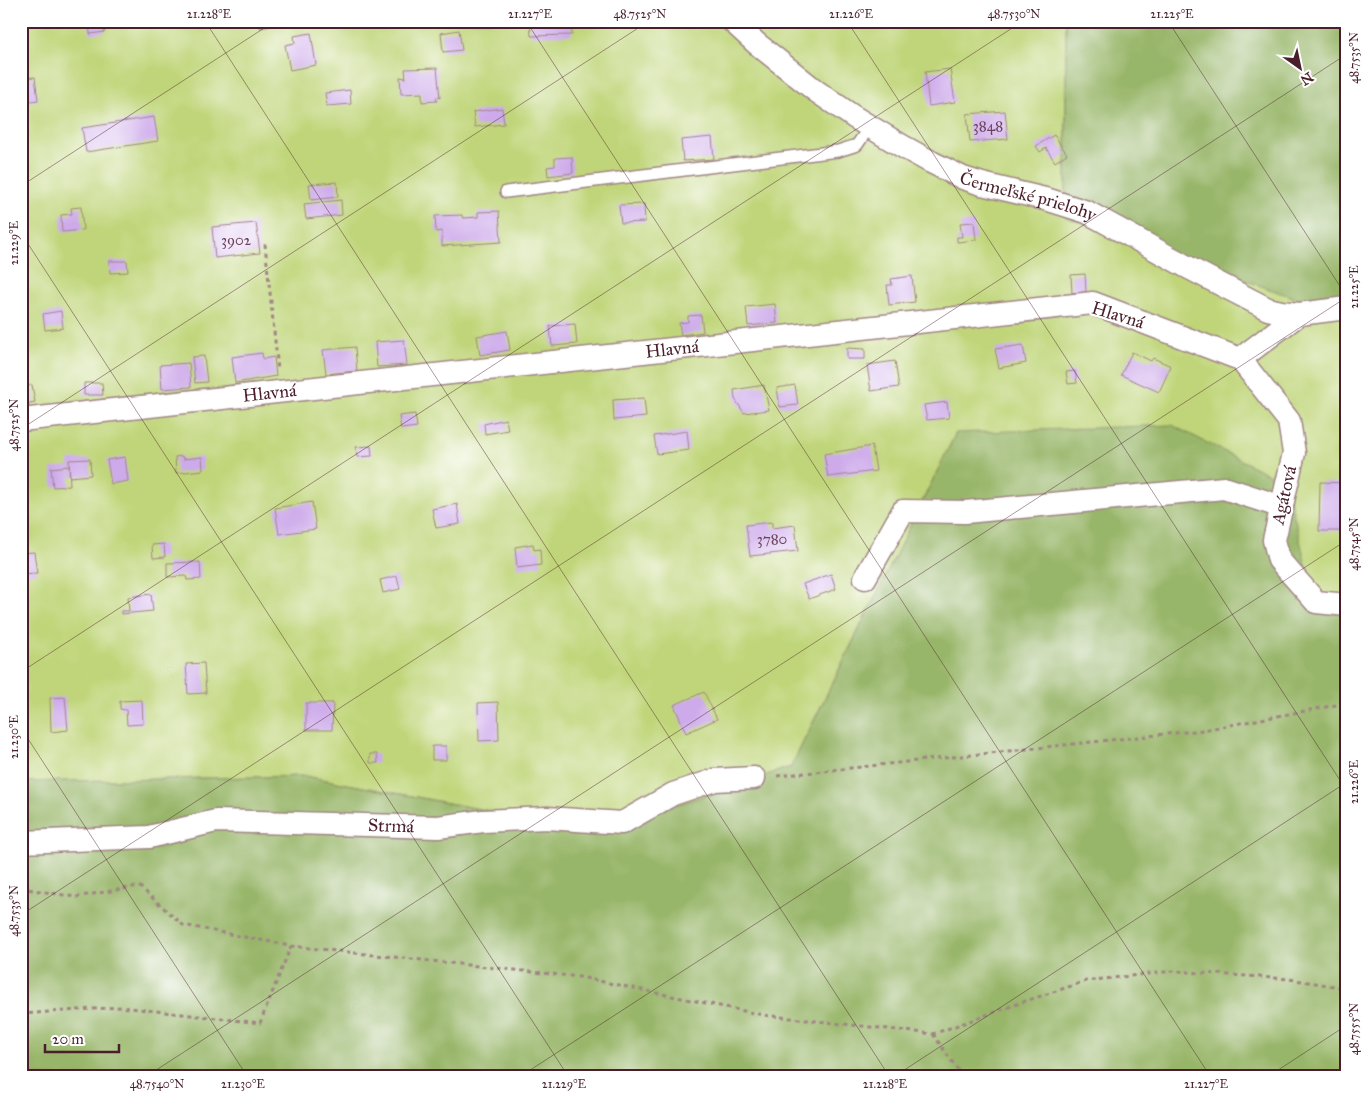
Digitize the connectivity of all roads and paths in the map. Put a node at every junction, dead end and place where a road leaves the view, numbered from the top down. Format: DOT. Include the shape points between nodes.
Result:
graph roads {
  1 [pos="732,21"];
  2 [pos="870,126"];
  3 [pos="506,192"];
  4 [pos="265,244"];
  5 [pos="1347,308"];
  6 [pos="1299,314"];
  7 [pos="275,346"];
  8 [pos="1240,359"];
  9 [pos="21,420"];
  10 [pos="1282,506"];
  11 [pos="865,578"];
  12 [pos="1347,606"];
  13 [pos="1347,703"];
  14 [pos="754,778"];
  15 [pos="21,842"];
  16 [pos="21,888"];
  17 [pos="290,946"];
  18 [pos="1347,988"];
  19 [pos="21,1014"];
  20 [pos="933,1034"];
  21 [pos="962,1076"];
  1 -- 2 [label="street, Čermeľské prielohy" via="816,92"];
  2 -- 3 [label="lane" via="857,145 838,151"];
  2 -- 6 [label="street, Čermeľské prielohy" via="963,178 1087,212 1268,309"];
  4 -- 7 [label="path"];
  5 -- 6 [label="street, Čermeľské prielohy"];
  6 -- 8 [label="street"];
  8 -- 9 [label="street, Hlavná" via="1093,303"];
  8 -- 10 [label="street, Agátová" via="1289,421 1294,453"];
  10 -- 11 [label="street" via="1224,488 965,512 903,511"];
  10 -- 12 [label="street, Agátová" via="1274,540 1278,560 1316,602"];
  13 -- 14 [label="path" via="1202,730"];
  14 -- 15 [label="street, Strmá" via="715,780 673,794 622,823 547,818 438,827 216,820 149,837"];
  16 -- 17 [label="path" via="76,898 139,886 183,925"];
  17 -- 19 [label="path" via="260,1022 121,1007"];
  17 -- 20 [label="path" via="580,976 763,1015"];
  18 -- 20 [label="path" via="1288,979 1174,971 1086,982"];
  20 -- 21 [label="path"];
}
